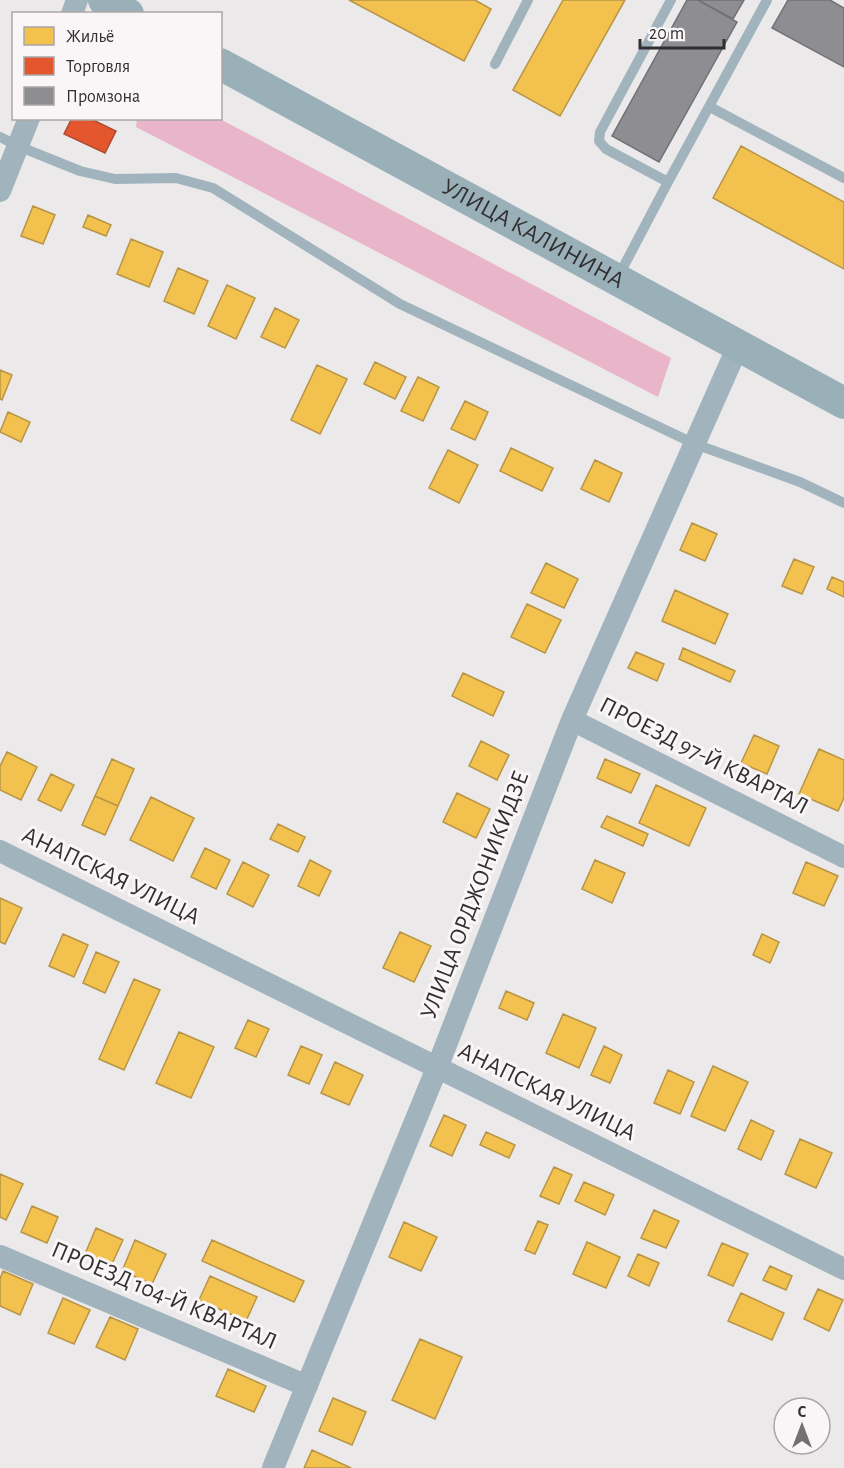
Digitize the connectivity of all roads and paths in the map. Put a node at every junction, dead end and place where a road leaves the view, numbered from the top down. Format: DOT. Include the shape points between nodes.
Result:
graph roads {
  1 [pos="104,0"];
  2 [pos="528,0"];
  3 [pos="671,0"];
  4 [pos="767,0"];
  5 [pos="125,12"];
  6 [pos="495,64"];
  7 [pos="222,65"];
  8 [pos="710,107"];
  9 [pos="27,120"];
  10 [pos="9,141"];
  11 [pos="844,178"];
  12 [pos="668,182"];
  13 [pos="0,191"];
  14 [pos="617,279"];
  15 [pos="738,346"];
  16 [pos="844,403"];
  17 [pos="695,444"];
  18 [pos="844,503"];
  19 [pos="572,720"];
  20 [pos="0,851"];
  21 [pos="844,857"];
  22 [pos="437,1068"];
  23 [pos="0,1256"];
  24 [pos="844,1269"];
  25 [pos="307,1386"];
  26 [pos="273,1468"];
  1 -- 5 [label="main road"];
  2 -- 6 [label="lane"];
  3 -- 12 [label="lane" via="600,132 599,141 606,149"];
  4 -- 8 [label="lane"];
  7 -- 14 [label="main road, УЛИЦА КАЛИНИНА"];
  8 -- 11 [label="lane"];
  8 -- 12 [label="lane"];
  9 -- 10 [label="street"];
  10 -- 13 [label="street"];
  10 -- 17 [label="lane" via="80,171 115,179 176,178 213,188 400,304"];
  12 -- 14 [label="lane"];
  14 -- 15 [label="main road, УЛИЦА КАЛИНИНА"];
  15 -- 16 [label="main road, УЛИЦА КАЛИНИНА"];
  15 -- 17 [label="street, УЛИЦА ОРДЖОНИКИДЗЕ"];
  17 -- 18 [label="lane" via="800,482"];
  17 -- 19 [label="street, УЛИЦА ОРДЖОНИКИДЗЕ"];
  19 -- 21 [label="street, ПРОЕЗД 97-Й КВАРТАЛ"];
  19 -- 22 [label="street, УЛИЦА ОРДЖОНИКИДЗЕ"];
  20 -- 22 [label="street, АНАПСКАЯ УЛИЦА"];
  22 -- 24 [label="street, АНАПСКАЯ УЛИЦА"];
  22 -- 25 [label="street, УЛИЦА ОРДЖОНИКИДЗЕ"];
  23 -- 25 [label="street, ПРОЕЗД 104-Й КВАРТАЛ"];
  25 -- 26 [label="street, УЛИЦА ОРДЖОНИКИДЗЕ"];
}
